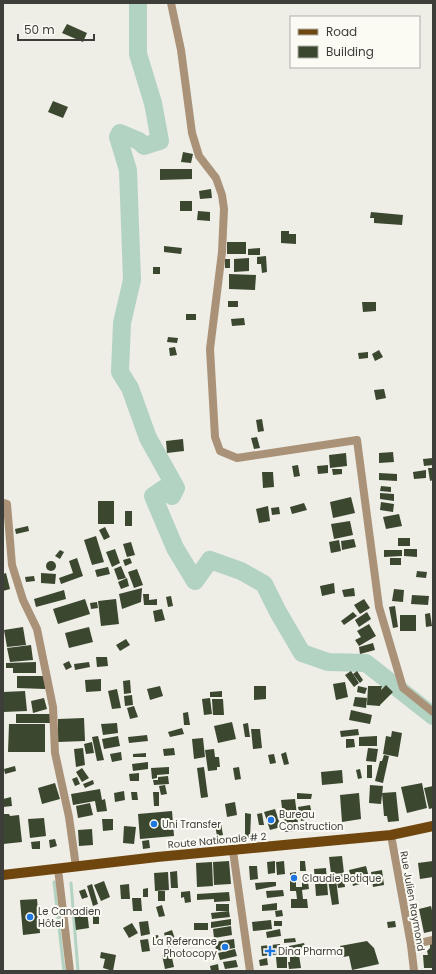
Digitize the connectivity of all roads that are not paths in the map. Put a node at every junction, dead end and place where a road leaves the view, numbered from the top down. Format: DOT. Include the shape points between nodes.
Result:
graph roads {
  1 [pos="172,3"];
  2 [pos="3,503"];
  3 [pos="433,712"];
  4 [pos="433,826"];
  5 [pos="390,835"];
  6 [pos="233,851"];
  7 [pos="76,866"];
  8 [pos="58,869"];
  9 [pos="3,875"];
  10 [pos="433,940"];
  11 [pos="411,945"];
  12 [pos="70,971"];
  13 [pos="250,971"];
  14 [pos="414,971"];
  1 -- 3 [label="street" via="192,133 199,156 216,178 224,209 222,252 210,349 215,436 220,451 237,458 357,440 379,607 404,688"];
  2 -- 7 [label="street" via="7,504 12,565 23,600 37,629 53,706 56,753"];
  4 -- 5 [label="main road, Route Nationale # 2"];
  5 -- 6 [label="main road, Route Nationale # 2"];
  5 -- 11 [label="street, Rue Julien Raymond"];
  6 -- 7 [label="main road, Route Nationale # 2"];
  6 -- 13 [label="street"];
  7 -- 8 [label="main road, Route Nationale # 2"];
  8 -- 9 [label="main road, Route Nationale # 2"];
  8 -- 12 [label="street"];
  10 -- 11 [label="street"];
  11 -- 14 [label="street, Rue Julien Raymond"];
}
